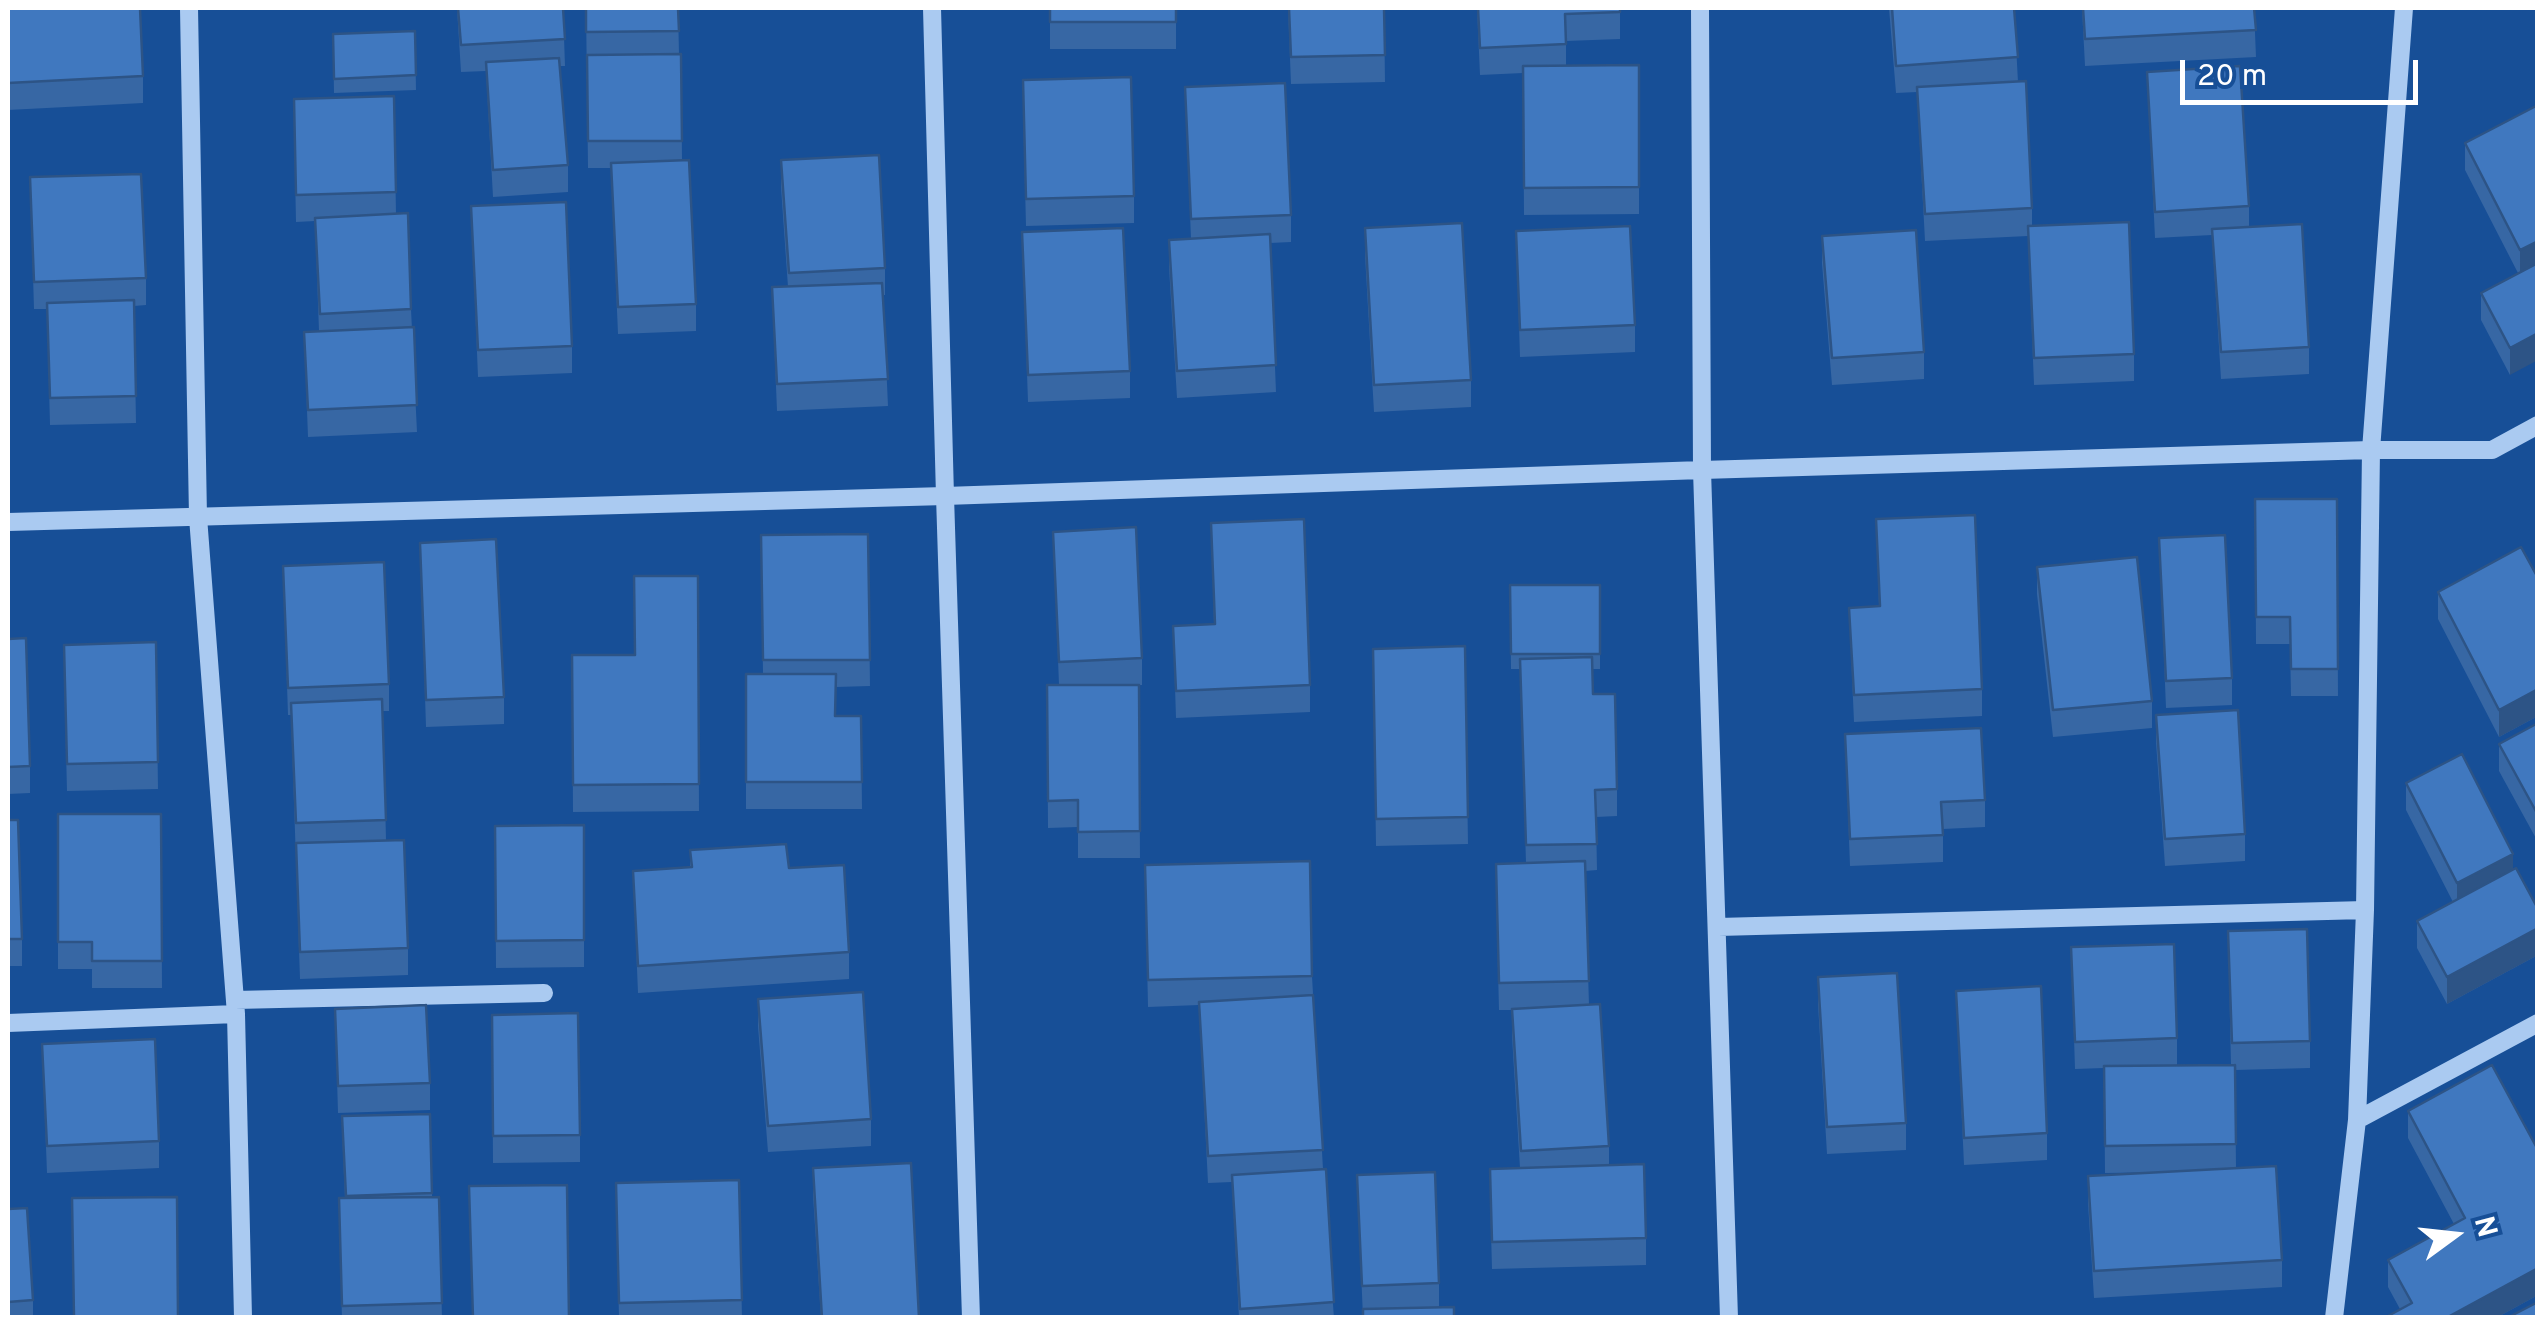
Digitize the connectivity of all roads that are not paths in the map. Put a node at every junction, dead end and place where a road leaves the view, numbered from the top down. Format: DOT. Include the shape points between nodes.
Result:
graph roads {
  1 [pos="188,8"];
  2 [pos="932,8"];
  3 [pos="1700,8"];
  4 [pos="2404,8"];
  5 [pos="2538,425"];
  6 [pos="2371,450"];
  7 [pos="1702,470"];
  8 [pos="944,496"];
  9 [pos="198,517"];
  10 [pos="8,522"];
  11 [pos="2364,910"];
  12 [pos="1718,927"];
  13 [pos="544,993"];
  14 [pos="236,1007"];
  15 [pos="2538,1022"];
  16 [pos="8,1023"];
  17 [pos="2357,1120"];
  18 [pos="244,1318"];
  19 [pos="971,1318"];
  20 [pos="1729,1318"];
  21 [pos="2334,1318"];
  1 -- 9 [label="street"];
  2 -- 8 [label="street"];
  3 -- 7 [label="street"];
  4 -- 6 [label="street"];
  5 -- 6 [label="street" via="2492,450"];
  6 -- 7 [label="street"];
  6 -- 11 [label="street"];
  7 -- 8 [label="street"];
  7 -- 12 [label="street"];
  8 -- 9 [label="street"];
  8 -- 19 [label="street"];
  9 -- 10 [label="street"];
  9 -- 14 [label="street"];
  11 -- 12 [label="street"];
  11 -- 17 [label="street"];
  12 -- 20 [label="street"];
  13 -- 14 [label="street"];
  14 -- 16 [label="street"];
  14 -- 18 [label="street"];
  15 -- 17 [label="street"];
  17 -- 21 [label="street"];
}
